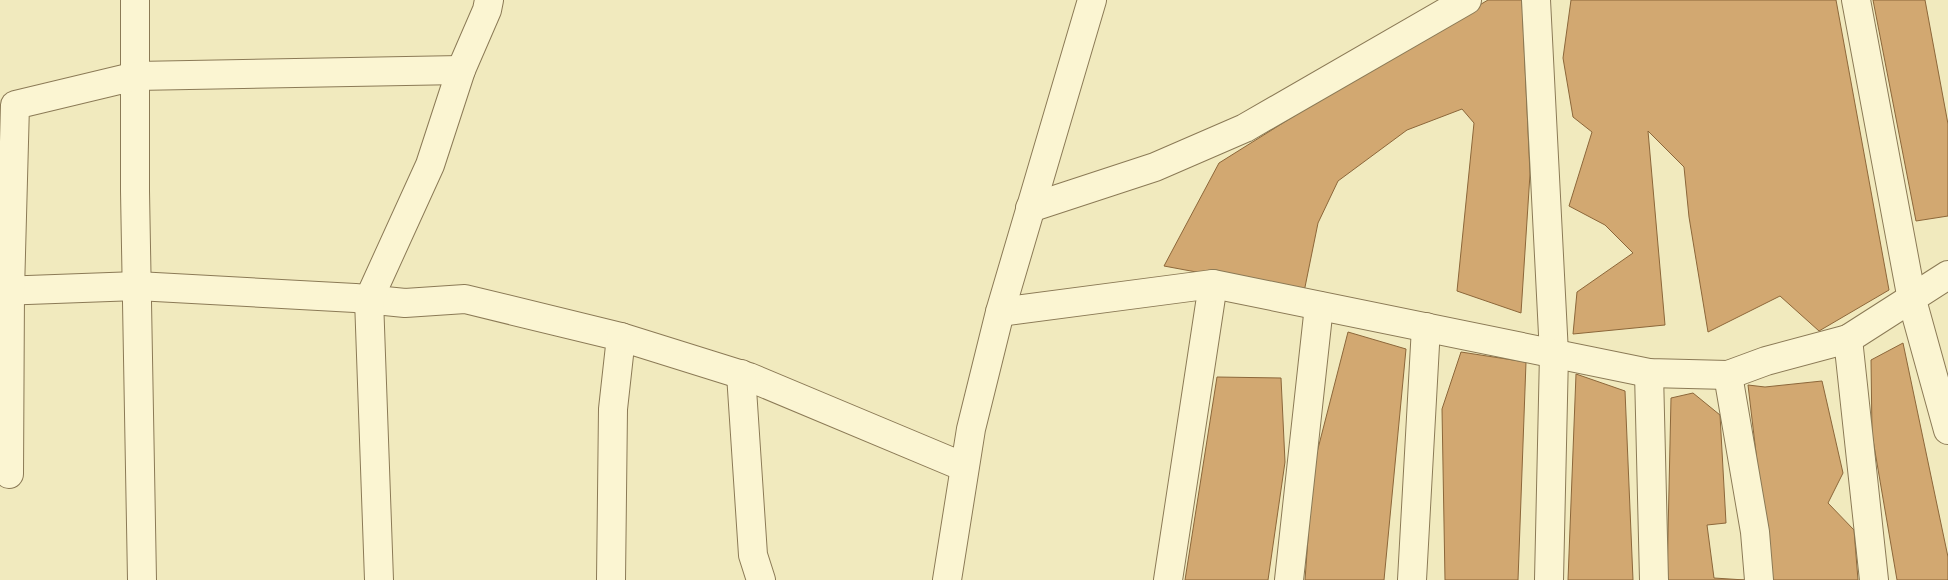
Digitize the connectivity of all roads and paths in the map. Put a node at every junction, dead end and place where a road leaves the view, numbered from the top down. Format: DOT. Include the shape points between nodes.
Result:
graph roads {
  1 [pos="135,0"];
  2 [pos="489,0"];
  3 [pos="1092,0"];
  4 [pos="1467,0"];
  5 [pos="1536,0"];
  6 [pos="1856,0"];
  7 [pos="462,70"];
  8 [pos="136,76"];
  9 [pos="1030,208"];
  10 [pos="1948,275"];
  11 [pos="1213,284"];
  12 [pos="137,286"];
  13 [pos="5,291"];
  14 [pos="369,299"];
  15 [pos="1912,300"];
  16 [pos="1319,306"];
  17 [pos="1000,312"];
  18 [pos="1426,327"];
  19 [pos="621,337"];
  20 [pos="1848,339"];
  21 [pos="1554,354"];
  22 [pos="1649,373"];
  23 [pos="741,374"];
  24 [pos="1728,374"];
  25 [pos="1948,430"];
  26 [pos="964,467"];
  27 [pos="9,474"];
  28 [pos="142,580"];
  29 [pos="380,580"];
  30 [pos="611,580"];
  31 [pos="761,580"];
  32 [pos="947,580"];
  33 [pos="1168,580"];
  34 [pos="1289,580"];
  35 [pos="1412,580"];
  36 [pos="1548,580"];
  37 [pos="1654,580"];
  38 [pos="1759,580"];
  39 [pos="1874,580"];
  1 -- 8 [label="street"];
  2 -- 7 [label="street"];
  3 -- 9 [label="street"];
  4 -- 9 [label="street" via="1245,128 1155,167"];
  5 -- 21 [label="street"];
  6 -- 15 [label="street"];
  7 -- 8 [label="street"];
  7 -- 14 [label="street" via="430,165"];
  8 -- 12 [label="street"];
  8 -- 13 [label="street" via="15,106"];
  9 -- 17 [label="street"];
  10 -- 15 [label="street"];
  11 -- 16 [label="street"];
  11 -- 17 [label="street"];
  11 -- 33 [label="street"];
  12 -- 13 [label="street"];
  12 -- 14 [label="street"];
  12 -- 28 [label="street"];
  13 -- 27 [label="street"];
  14 -- 19 [label="street" via="405,303 465,298"];
  14 -- 29 [label="street"];
  15 -- 20 [label="street"];
  15 -- 25 [label="street"];
  16 -- 18 [label="street"];
  16 -- 34 [label="street"];
  17 -- 26 [label="street"];
  18 -- 21 [label="street"];
  18 -- 35 [label="street"];
  19 -- 23 [label="street"];
  19 -- 30 [label="street" via="614,409"];
  20 -- 24 [label="street"];
  20 -- 39 [label="street"];
  21 -- 22 [label="street"];
  21 -- 36 [label="street"];
  22 -- 24 [label="street"];
  22 -- 37 [label="street"];
  23 -- 26 [label="street"];
  23 -- 31 [label="street" via="753,555"];
  24 -- 38 [label="street" via="1755,532"];
  26 -- 32 [label="street"];
}
